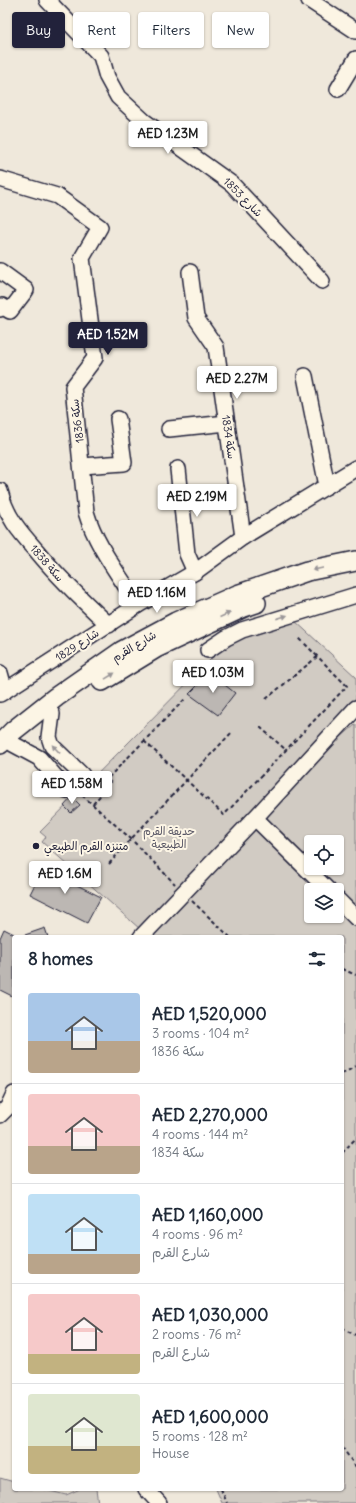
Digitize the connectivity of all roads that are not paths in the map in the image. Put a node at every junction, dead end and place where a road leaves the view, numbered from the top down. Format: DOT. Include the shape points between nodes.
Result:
graph roads {
  1 [pos="47,0"];
  2 [pos="309,0"];
  3 [pos="356,31"];
  4 [pos="356,59"];
  5 [pos="338,88"];
  6 [pos="0,178"];
  7 [pos="0,271"];
  8 [pos="190,272"];
  9 [pos="322,281"];
  10 [pos="0,309"];
  11 [pos="305,376"];
  12 [pos="118,419"];
  13 [pos="227,423"];
  14 [pos="169,429"];
  15 [pos="82,466"];
  16 [pos="356,468"];
  17 [pos="178,469"];
  18 [pos="327,486"];
  19 [pos="0,491"];
  20 [pos="243,537"];
  21 [pos="356,561"];
  22 [pos="195,572"];
  23 [pos="356,573"];
  24 [pos="356,595"];
  25 [pos="138,605"];
  26 [pos="109,625"];
  27 [pos="208,650"];
  28 [pos="0,673"];
  29 [pos="2,693"];
  30 [pos="356,708"];
  31 [pos="52,714"];
  32 [pos="4,748"];
  33 [pos="82,775"];
  34 [pos="67,790"];
  35 [pos="255,818"];
  36 [pos="321,883"];
  37 [pos="344,906"];
  38 [pos="356,918"];
  39 [pos="143,935"];
  40 [pos="148,1491"];
  41 [pos="159,1503"];
  1 -- 9 [label="street, شارع 1853" via="101,56 107,77 118,97 144,121 232,184"];
  2 -- 3 [label="street"];
  4 -- 5 [label="street"];
  6 -- 15 [label="street, سكة 1836" via="57,196 100,227 82,258 95,358 73,387"];
  7 -- 10 [label="street" via="26,290 10,311 2,306"];
  8 -- 13 [label="street, سكة 1834" via="196,318 216,347"];
  11 -- 18 [label="street"];
  12 -- 15 [label="street" via="124,463"];
  13 -- 14 [label="street"];
  13 -- 20 [label="street, سكة 1834"];
  15 -- 25 [label="street, سكة 1836" via="86,512 90,526"];
  16 -- 18 [label="street, 1829 شارع"];
  17 -- 22 [label="street" via="187,554"];
  18 -- 20 [label="street, 1829 شارع"];
  19 -- 26 [label="street, 1838 سكة" via="12,523 56,575"];
  20 -- 22 [label="street, 1829 شارع"];
  21 -- 32 [label="main road, شارع القرم, one-way" via="307,571 237,595 176,622 122,652 56,697 13,731"];
  22 -- 25 [label="street, 1829 شارع"];
  31 -- 23 [label="main road, شارع القرم, one-way" via="130,663 185,633 244,607 311,583"];
  27 -- 24 [label="street, one-way" via="242,630"];
  25 -- 26 [label="street, 1829 شارع"];
  26 -- 29 [label="street, 1829 شارع"];
  28 -- 29 [label="street"];
  30 -- 35 [label="street"];
  31 -- 32 [label="main road, شارع القرم"];
  33 -- 31 [label="street, one-way" via="52,746 49,737"];
  32 -- 34 [label="street" via="38,758"];
  35 -- 36 [label="street"];
  35 -- 39 [label="street"];
  37 -- 38 [label="street"];
  40 -- 41 [label="street"];
}
